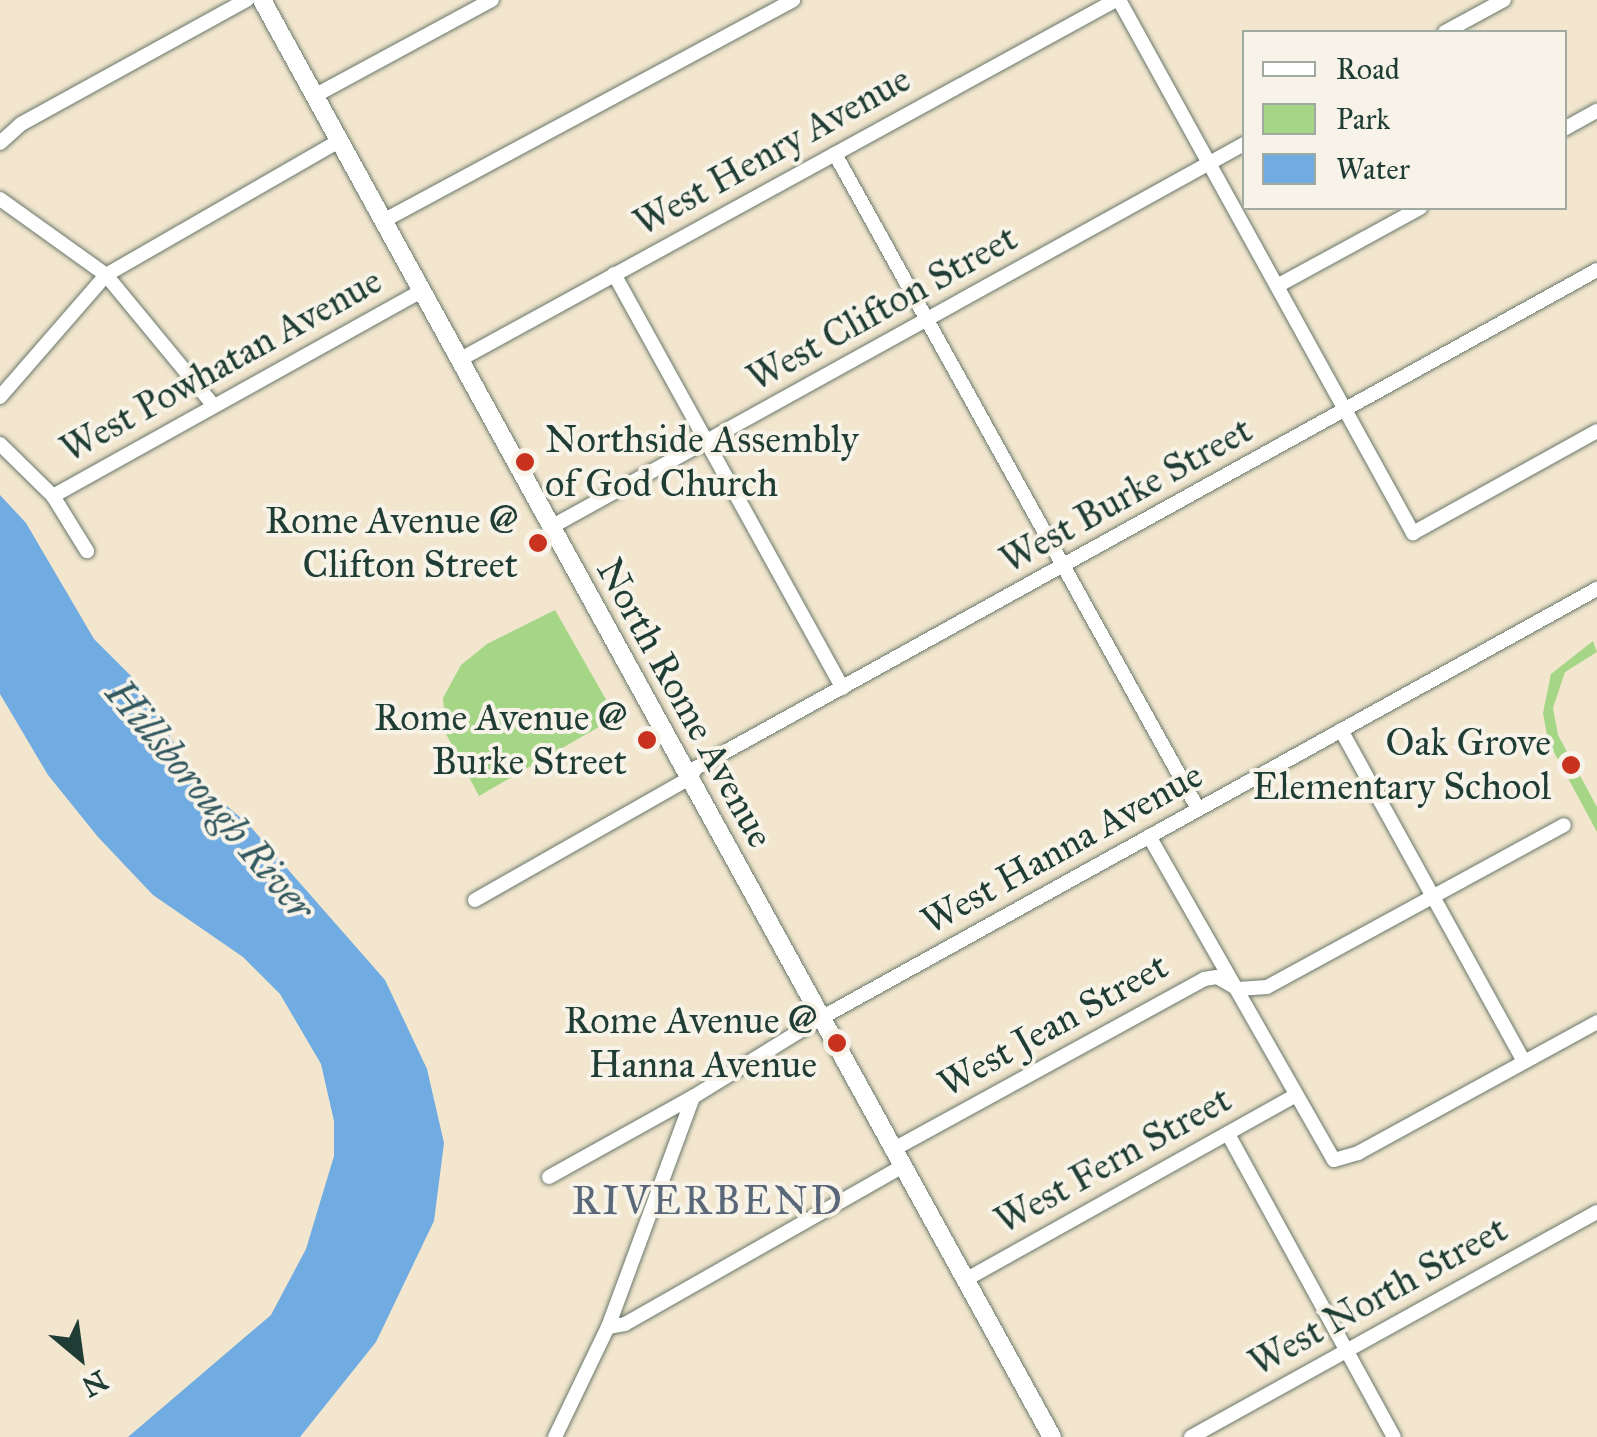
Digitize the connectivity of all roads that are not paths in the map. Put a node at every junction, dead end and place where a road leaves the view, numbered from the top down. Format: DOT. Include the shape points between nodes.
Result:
graph roads {
  1 [pos="247,0"];
  2 [pos="262,0"];
  3 [pos="492,0"];
  4 [pos="794,0"];
  5 [pos="1118,0"];
  6 [pos="1504,0"];
  7 [pos="1449,30"];
  8 [pos="316,96"];
  9 [pos="1597,111"];
  10 [pos="1567,126"];
  11 [pos="341,140"];
  12 [pos="0,142"];
  13 [pos="1242,145"];
  14 [pos="835,154"];
  15 [pos="1209,164"];
  16 [pos="0,199"];
  17 [pos="1416,210"];
  18 [pos="383,221"];
  19 [pos="1597,270"];
  20 [pos="614,274"];
  21 [pos="106,275"];
  22 [pos="1277,286"];
  23 [pos="421,291"];
  24 [pos="928,320"];
  25 [pos="459,360"];
  26 [pos="0,397"];
  27 [pos="213,406"];
  28 [pos="1346,410"];
  29 [pos="1597,430"];
  30 [pos="708,441"];
  31 [pos="0,444"];
  32 [pos="52,496"];
  33 [pos="551,527"];
  34 [pos="87,552"];
  35 [pos="1064,566"];
  36 [pos="1597,589"];
  37 [pos="843,688"];
  38 [pos="1341,730"];
  39 [pos="690,778"];
  40 [pos="1198,810"];
  41 [pos="1564,826"];
  42 [pos="1149,836"];
  43 [pos="475,900"];
  44 [pos="1433,900"];
  45 [pos="1238,990"];
  46 [pos="821,1018"];
  47 [pos="1597,1022"];
  48 [pos="1524,1062"];
  49 [pos="693,1097"];
  50 [pos="1293,1097"];
  51 [pos="1228,1134"];
  52 [pos="898,1158"];
  53 [pos="549,1176"];
  54 [pos="1597,1212"];
  55 [pos="965,1280"];
  56 [pos="608,1327"];
  57 [pos="1348,1352"];
  58 [pos="555,1437"];
  59 [pos="1052,1437"];
  60 [pos="1191,1437"];
  61 [pos="1394,1437"];
  1 -- 12 [label="street" via="21,124"];
  2 -- 8 [label="street, North Rome Avenue"];
  3 -- 8 [label="street"];
  4 -- 18 [label="street, West Powhatan Avenue"];
  5 -- 14 [label="street, West Henry Avenue"];
  5 -- 15 [label="street"];
  6 -- 7 [label="street"];
  8 -- 11 [label="street, North Rome Avenue"];
  9 -- 10 [label="street"];
  11 -- 18 [label="street, North Rome Avenue"];
  11 -- 21 [label="street"];
  13 -- 15 [label="street, West Clifton Street"];
  14 -- 20 [label="street, West Henry Avenue"];
  14 -- 24 [label="street"];
  15 -- 22 [label="street"];
  15 -- 24 [label="street, West Clifton Street"];
  16 -- 21 [label="street"];
  17 -- 22 [label="street"];
  18 -- 23 [label="street, North Rome Avenue"];
  19 -- 28 [label="street, West Burke Street"];
  20 -- 25 [label="street, West Henry Avenue"];
  20 -- 30 [label="street"];
  21 -- 26 [label="street"];
  21 -- 27 [label="street"];
  22 -- 28 [label="street"];
  23 -- 25 [label="street, North Rome Avenue"];
  23 -- 27 [label="street, West Powhatan Avenue"];
  24 -- 30 [label="street, West Clifton Street"];
  24 -- 35 [label="street"];
  25 -- 33 [label="street, North Rome Avenue"];
  27 -- 32 [label="street, West Powhatan Avenue"];
  28 -- 29 [label="street" via="1413,533"];
  28 -- 35 [label="street, West Burke Street"];
  30 -- 33 [label="street, West Clifton Street"];
  30 -- 37 [label="street"];
  31 -- 32 [label="street"];
  32 -- 34 [label="street"];
  33 -- 39 [label="street, North Rome Avenue"];
  35 -- 37 [label="street, West Burke Street"];
  35 -- 40 [label="street"];
  36 -- 38 [label="street, West Hanna Avenue"];
  37 -- 39 [label="street, West Burke Street" via="696,768"];
  38 -- 40 [label="street, West Hanna Avenue"];
  38 -- 44 [label="street"];
  39 -- 43 [label="street, West Burke Street"];
  39 -- 46 [label="street, North Rome Avenue"];
  40 -- 42 [label="street, West Hanna Avenue"];
  41 -- 44 [label="street, West Jean Street"];
  42 -- 45 [label="street"];
  42 -- 46 [label="street, West Hanna Avenue"];
  44 -- 45 [label="street, West Jean Street" via="1267,987"];
  44 -- 48 [label="street"];
  45 -- 50 [label="street"];
  45 -- 52 [label="street, West Jean Street" via="1217,977 1204,979"];
  46 -- 49 [label="street, West Hanna Avenue"];
  46 -- 52 [label="street, North Rome Avenue"];
  47 -- 48 [label="street"];
  48 -- 50 [label="street" via="1358,1154 1334,1160"];
  49 -- 53 [label="street"];
  49 -- 56 [label="street"];
  50 -- 51 [label="street, West Fern Street"];
  51 -- 55 [label="street, West Fern Street"];
  51 -- 57 [label="street"];
  52 -- 55 [label="street, North Rome Avenue"];
  52 -- 56 [label="street, West Jean Street" via="625,1324"];
  54 -- 57 [label="street, West North Street"];
  55 -- 59 [label="street, North Rome Avenue"];
  56 -- 58 [label="street"];
  57 -- 60 [label="street, West North Street"];
  57 -- 61 [label="street"];
}
